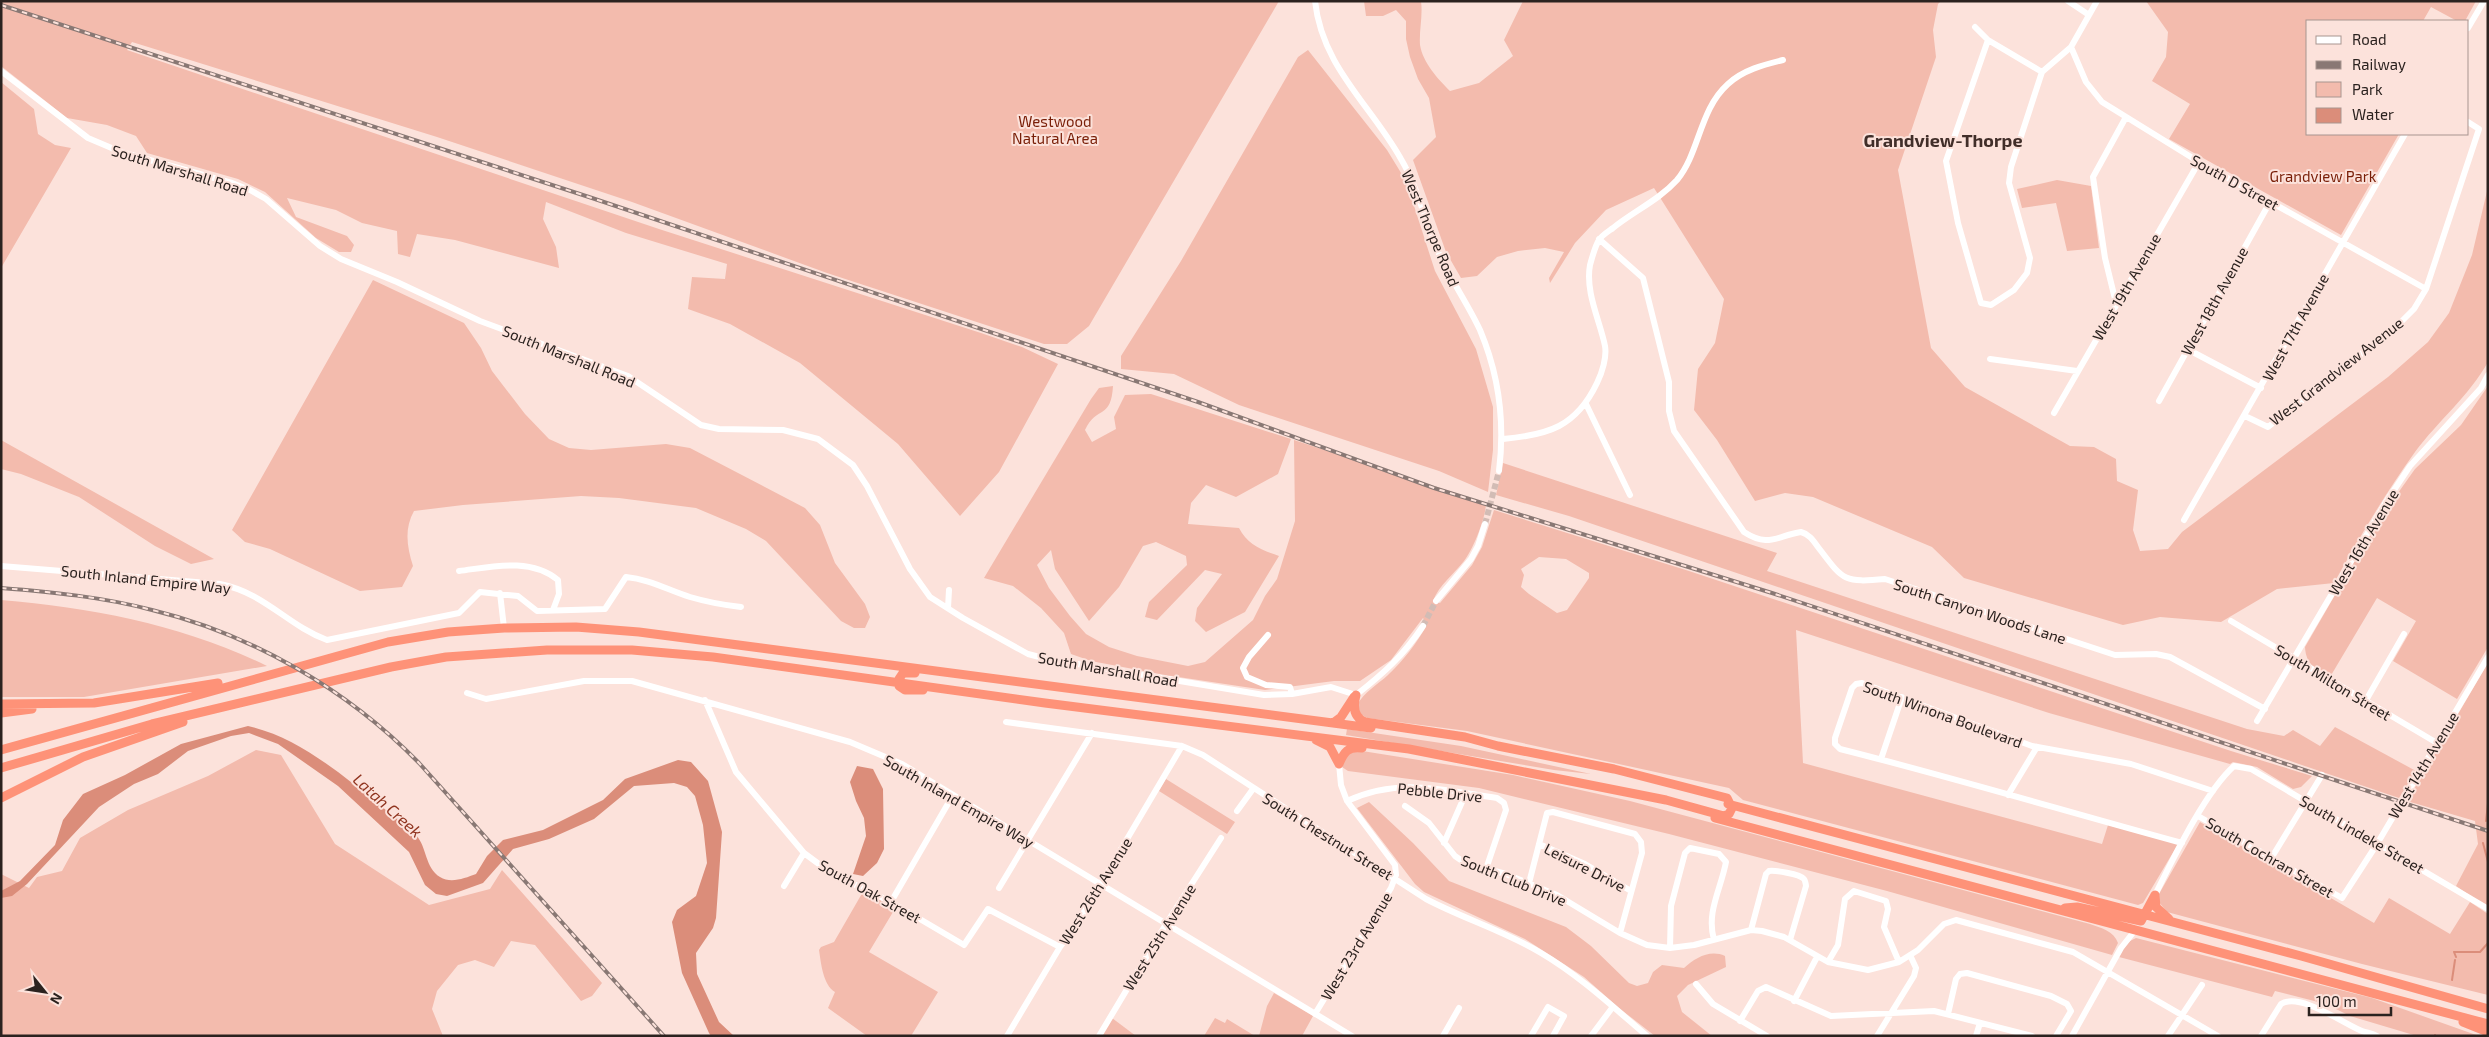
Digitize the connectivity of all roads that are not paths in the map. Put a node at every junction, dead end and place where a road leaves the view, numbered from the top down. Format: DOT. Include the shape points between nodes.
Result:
graph roads {
  1 [pos="1315,1"];
  2 [pos="2068,1"];
  3 [pos="2097,1"];
  4 [pos="2484,1"];
  5 [pos="2090,14"];
  6 [pos="2469,26"];
  7 [pos="1975,27"];
  8 [pos="1988,40"];
  9 [pos="2071,47"];
  10 [pos="1783,60"];
  11 [pos="1,71"];
  12 [pos="2042,72"];
  13 [pos="2126,117"];
  14 [pos="2469,123"];
  15 [pos="2404,135"];
  16 [pos="2199,162"];
  17 [pos="2270,202"];
  18 [pos="1599,239"];
  19 [pos="2343,242"];
  20 [pos="2426,289"];
  21 [pos="2116,303"];
  22 [pos="2187,349"];
  23 [pos="1990,359"];
  24 [pos="2077,371"];
  25 [pos="2488,375"];
  26 [pos="2261,388"];
  27 [pos="2159,401"];
  28 [pos="1586,404"];
  29 [pos="2054,413"];
  30 [pos="2245,416"];
  31 [pos="1503,439"];
  32 [pos="1498,471"];
  33 [pos="1630,495"];
  34 [pos="2184,520"];
  35 [pos="1485,524"];
  36 [pos="1,566"];
  37 [pos="459,571"];
  38 [pos="948,590"];
  39 [pos="500,593"];
  40 [pos="1436,602"];
  41 [pos="741,606"];
  42 [pos="948,608"];
  43 [pos="553,610"];
  44 [pos="2231,621"];
  45 [pos="1423,626"];
  46 [pos="504,628"];
  47 [pos="2404,634"];
  48 [pos="1268,635"];
  49 [pos="2488,657"];
  50 [pos="2294,660"];
  51 [pos="256,677"];
  52 [pos="990,680"];
  53 [pos="899,682"];
  54 [pos="467,693"];
  55 [pos="1292,694"];
  56 [pos="1356,695"];
  57 [pos="1902,697"];
  58 [pos="258,698"];
  59 [pos="705,700"];
  60 [pos="2365,702"];
  61 [pos="1,704"];
  62 [pos="82,704"];
  63 [pos="2265,709"];
  64 [pos="1,713"];
  65 [pos="1006,722"];
  66 [pos="2257,722"];
  67 [pos="1332,723"];
  68 [pos="1092,734"];
  69 [pos="1298,735"];
  70 [pos="2436,743"];
  71 [pos="1182,746"];
  72 [pos="1498,746"];
  73 [pos="2037,747"];
  74 [pos="1,750"];
  75 [pos="1881,759"];
  76 [pos="1477,762"];
  77 [pos="1339,764"];
  78 [pos="1,768"];
  79 [pos="2322,775"];
  80 [pos="1253,789"];
  81 [pos="2214,791"];
  82 [pos="1466,793"];
  83 [pos="2008,795"];
  84 [pos="953,796"];
  85 [pos="1641,796"];
  86 [pos="1,798"];
  87 [pos="1347,801"];
  88 [pos="2306,801"];
  89 [pos="1732,805"];
  90 [pos="1405,806"];
  91 [pos="1237,810"];
  92 [pos="2198,816"];
  93 [pos="1220,838"];
  94 [pos="1027,840"];
  95 [pos="1444,843"];
  96 [pos="2182,843"];
  97 [pos="1539,844"];
  98 [pos="2377,844"];
  99 [pos="804,853"];
  100 [pos="2272,857"];
  101 [pos="1486,869"];
  102 [pos="1395,877"];
  103 [pos="1529,883"];
  104 [pos="1100,884"];
  105 [pos="784,886"];
  106 [pos="999,888"];
  107 [pos="1632,891"];
  108 [pos="2064,894"];
  109 [pos="2155,895"];
  110 [pos="2342,898"];
  111 [pos="891,902"];
  112 [pos="2488,909"];
  113 [pos="2141,922"];
  114 [pos="2177,923"];
  115 [pos="1166,924"];
  116 [pos="1751,930"];
  117 [pos="1620,933"];
  118 [pos="1714,940"];
  119 [pos="1790,940"];
  120 [pos="1060,947"];
  121 [pos="1670,948"];
  122 [pos="1910,955"];
  123 [pos="1817,957"];
  124 [pos="1828,962"];
  125 [pos="1899,962"];
  126 [pos="2107,973"];
  127 [pos="1696,984"];
  128 [pos="2202,985"];
  129 [pos="2412,986"];
  130 [pos="1794,1001"];
  131 [pos="2488,1002"];
  132 [pos="2413,1004"];
  133 [pos="1459,1008"];
  134 [pos="1612,1008"];
  135 [pos="2488,1009"];
  136 [pos="1315,1014"];
  137 [pos="1891,1014"];
  138 [pos="1948,1014"];
  139 [pos="2181,1014"];
  140 [pos="1740,1021"];
  141 [pos="1980,1023"];
  142 [pos="2488,1024"];
  143 [pos="2488,1032"];
  144 [pos="2364,1034"];
  145 [pos="1007,1036"];
  146 [pos="1099,1036"];
  147 [pos="1352,1036"];
  148 [pos="1443,1036"];
  149 [pos="1532,1036"];
  150 [pos="1553,1036"];
  151 [pos="1591,1036"];
  152 [pos="1647,1036"];
  153 [pos="1767,1036"];
  154 [pos="1877,1036"];
  155 [pos="1976,1036"];
  156 [pos="2032,1036"];
  157 [pos="2056,1036"];
  158 [pos="2072,1036"];
  159 [pos="2168,1036"];
  160 [pos="2218,1036"];
  161 [pos="2262,1036"];
  162 [pos="2377,1036"];
  1 -- 31 [label="street, West Thorpe Road" via="1321,33 1345,80 1401,158 1420,198 1440,256 1480,330 1499,396"];
  2 -- 5 [label="street"];
  3 -- 5 [label="street"];
  4 -- 6 [label="street"];
  5 -- 9 [label="street"];
  7 -- 8 [label="street"];
  8 -- 12 [label="street"];
  8 -- 12 [label="street" via="1946,162 1958,223 1981,303 1991,305 2014,290 2027,273 2030,258 2009,183 2011,167"];
  9 -- 12 [label="street"];
  9 -- 13 [label="street, South D Street" via="2094,94"];
  10 -- 18 [label="street" via="1752,68 1729,83 1708,112 1678,179 1661,196 1627,216"];
  11 -- 42 [label="street, South Marshall Road" via="94,141 250,190 341,259 480,321 628,376 701,425 783,430 818,439 853,465 910,569 930,597"];
  13 -- 16 [label="street, South D Street"];
  13 -- 21 [label="street" via="2093,177 2105,258"];
  14 -- 20 [label="street, West Grandview Avenue" via="2479,129"];
  15 -- 19 [label="street, West 17th Avenue"];
  16 -- 17 [label="street, South D Street"];
  16 -- 21 [label="street, West 19th Avenue"];
  17 -- 19 [label="street, South D Street"];
  17 -- 22 [label="street, West 18th Avenue"];
  18 -- 28 [label="street" via="1590,265 1590,286 1606,349 1600,378"];
  18 -- 63 [label="street, South Canyon Woods Lane" via="1644,278 1669,382 1669,411 1674,431 1744,532 1769,541 1801,532 1810,537 1838,574 1846,578 1858,581 1885,579 2115,655 2170,657"];
  19 -- 20 [label="street, South D Street"];
  19 -- 26 [label="street, West 17th Avenue"];
  20 -- 30 [label="street, West Grandview Avenue" via="2414,309 2399,324 2268,427"];
  21 -- 24 [label="street, West 19th Avenue"];
  22 -- 26 [label="street"];
  22 -- 27 [label="street, West 18th Avenue"];
  23 -- 24 [label="street"];
  24 -- 29 [label="street, West 19th Avenue"];
  25 -- 50 [label="street, West 16th Avenue" via="2481,388 2410,466"];
  26 -- 30 [label="street, West 17th Avenue"];
  28 -- 31 [label="street" via="1570,420 1543,434"];
  28 -- 33 [label="street"];
  30 -- 34 [label="street, West 17th Avenue"];
  31 -- 32 [label="street, West Thorpe Road"];
  35 -- 40 [label="street" via="1471,559"];
  36 -- 39 [label="street, South Inland Empire Way" via="239,588 313,635 327,640 459,613 480,592"];
  37 -- 43 [label="street" via="512,564 550,574 558,580 559,594"];
  38 -- 42 [label="street"];
  39 -- 43 [label="street" via="518,596 537,611"];
  39 -- 46 [label="street"];
  41 -- 43 [label="street" via="718,604 643,578 626,577 605,608"];
  42 -- 55 [label="street, South Marshall Road" via="1028,654 1047,659 1264,695"];
  44 -- 50 [label="street, South Milton Street"];
  45 -- 56 [label="street" via="1402,656"];
  46 -- 51 [label="highway" via="448,632 388,642"];
  46 -- 52 [label="highway" via="576,627 638,632 820,654"];
  47 -- 60 [label="street"];
  48 -- 55 [label="street" via="1243,668 1247,677 1266,685 1290,687"];
  49 -- 70 [label="street, West 14th Avenue"];
  50 -- 60 [label="street, South Milton Street"];
  50 -- 63 [label="street, West 16th Avenue"];
  51 -- 62 [label="highway"];
  51 -- 74 [label="highway"];
  52 -- 53 [label="highway" via="906,672"];
  52 -- 67 [label="highway"];
  53 -- 58 [label="highway" via="713,657 632,650 547,650 446,657"];
  53 -- 69 [label="highway" via="905,690 996,696"];
  54 -- 59 [label="street, South Inland Empire Way" via="486,699 612,679"];
  55 -- 56 [label="street, South Marshall Road" via="1331,687"];
  56 -- 67 [label="highway" via="1341,717"];
  56 -- 72 [label="highway" via="1354,710 1365,722 1465,737"];
  57 -- 73 [label="street, South Winona Boulevard"];
  57 -- 75 [label="street"];
  57 -- 75 [label="street, South Winona Boulevard" via="1859,683 1852,688 1846,705 1835,744 1840,749"];
  58 -- 78 [label="highway" via="152,724"];
  58 -- 86 [label="highway" via="224,712 155,730 102,749"];
  59 -- 84 [label="street, South Inland Empire Way" via="850,742 902,764"];
  59 -- 99 [label="street, South Oak Street" via="736,772"];
  60 -- 70 [label="street, South Milton Street"];
  61 -- 62 [label="highway"];
  62 -- 64 [label="highway"];
  63 -- 66 [label="street, West 16th Avenue"];
  65 -- 68 [label="street, South Chestnut Street"];
  67 -- 72 [label="highway"];
  68 -- 71 [label="street, South Chestnut Street"];
  68 -- 94 [label="street"];
  69 -- 76 [label="highway" via="1409,749"];
  69 -- 77 [label="highway" via="1330,747"];
  70 -- 98 [label="street, West 14th Avenue"];
  71 -- 80 [label="street, South Chestnut Street" via="1203,755"];
  71 -- 104 [label="street, West 26th Avenue"];
  72 -- 89 [label="highway" via="1586,765"];
  73 -- 81 [label="street, South Winona Boulevard" via="2131,764"];
  73 -- 83 [label="street, South Winona Boulevard"];
  75 -- 83 [label="street, South Winona Boulevard"];
  76 -- 77 [label="highway" via="1357,747 1345,752"];
  76 -- 85 [label="highway"];
  77 -- 87 [label="street"];
  79 -- 88 [label="street"];
  80 -- 91 [label="street"];
  80 -- 102 [label="street, South Chestnut Street"];
  81 -- 88 [label="street, South Lindeke Street" via="2222,776 2234,766 2251,769"];
  81 -- 92 [label="street"];
  82 -- 87 [label="street, Pebble Drive" via="1402,786 1372,790"];
  82 -- 95 [label="street"];
  82 -- 101 [label="street, Pebble Drive" via="1497,798 1504,803 1506,810"];
  83 -- 96 [label="street, South Winona Boulevard"];
  84 -- 94 [label="street, South Inland Empire Way"];
  84 -- 111 [label="street"];
  85 -- 89 [label="highway" via="1724,816 1729,814"];
  85 -- 113 [label="highway" via="2058,909"];
  87 -- 102 [label="street" via="1392,861 1396,868"];
  88 -- 98 [label="street, South Lindeke Street"];
  88 -- 100 [label="street"];
  89 -- 108 [label="highway"];
  90 -- 95 [label="street, South Club Drive" via="1429,823"];
  92 -- 96 [label="street"];
  92 -- 100 [label="street, South Cochran Street"];
  93 -- 115 [label="street, West 25th Avenue"];
  94 -- 104 [label="street, South Inland Empire Way"];
  94 -- 106 [label="street"];
  95 -- 101 [label="street, South Club Drive" via="1460,860"];
  96 -- 109 [label="street"];
  97 -- 103 [label="street"];
  97 -- 107 [label="street, Leisure Drive" via="1585,864"];
  97 -- 107 [label="street" via="1547,813 1553,812 1630,831 1639,837 1642,853"];
  98 -- 110 [label="street, West 14th Avenue"];
  98 -- 112 [label="street, South Lindeke Street"];
  99 -- 105 [label="street"];
  99 -- 111 [label="street, South Oak Street" via="831,873"];
  100 -- 110 [label="street, South Cochran Street"];
  101 -- 103 [label="street, South Club Drive"];
  102 -- 134 [label="street, South Chestnut Street" via="1439,905 1542,953 1576,976"];
  102 -- 136 [label="street, West 23rd Avenue"];
  103 -- 117 [label="street, South Club Drive" via="1566,900"];
  104 -- 115 [label="street, South Inland Empire Way"];
  104 -- 120 [label="street, West 26th Avenue"];
  107 -- 117 [label="street"];
  108 -- 109 [label="highway" via="2080,893 2142,909"];
  108 -- 113 [label="highway"];
  109 -- 113 [label="highway"];
  109 -- 114 [label="highway" via="2156,907 2161,914"];
  111 -- 120 [label="street, South Oak Street" via="965,945 988,908"];
  113 -- 114 [label="highway"];
  113 -- 126 [label="street"];
  113 -- 132 [label="highway"];
  114 -- 129 [label="highway"];
  115 -- 136 [label="street, South Inland Empire Way"];
  115 -- 146 [label="street, West 25th Avenue"];
  116 -- 118 [label="street, South Club Drive"];
  116 -- 119 [label="street, South Club Drive"];
  116 -- 119 [label="street" via="1769,871 1776,870 1802,877 1806,882"];
  117 -- 121 [label="street, South Club Drive" via="1647,945"];
  118 -- 121 [label="street, South Club Drive"];
  118 -- 121 [label="street" via="1712,914 1725,866 1724,858 1694,848 1687,850 1671,906"];
  119 -- 123 [label="street, South Club Drive"];
  120 -- 145 [label="street, West 26th Avenue"];
  122 -- 125 [label="street, South Club Drive"];
  122 -- 126 [label="street, South Club Drive" via="1944,924 1956,920 2064,948"];
  122 -- 137 [label="street" via="1916,971"];
  123 -- 124 [label="street, South Club Drive"];
  123 -- 130 [label="street"];
  124 -- 125 [label="street, South Club Drive" via="1868,970"];
  124 -- 125 [label="street" via="1838,945 1845,899 1854,891 1886,901 1888,909 1884,927"];
  126 -- 139 [label="street, South Club Drive"];
  126 -- 158 [label="street"];
  127 -- 140 [label="street" via="1713,1004"];
  128 -- 139 [label="street"];
  129 -- 131 [label="highway"];
  129 -- 135 [label="highway"];
  130 -- 137 [label="street" via="1831,1016"];
  130 -- 140 [label="street" via="1766,987 1761,988"];
  132 -- 142 [label="highway"];
  132 -- 143 [label="highway"];
  133 -- 148 [label="street"];
  134 -- 151 [label="street"];
  134 -- 152 [label="street, South Chestnut Street"];
  136 -- 147 [label="street, South Inland Empire Way"];
  137 -- 138 [label="street" via="1928,1011"];
  137 -- 154 [label="street"];
  138 -- 141 [label="street"];
  138 -- 157 [label="street" via="1956,979 1967,973 2050,996 2067,1004 2071,1008"];
  139 -- 159 [label="street"];
  139 -- 160 [label="street, South Club Drive"];
  140 -- 153 [label="street"];
  141 -- 155 [label="street"];
  141 -- 156 [label="street"];
  144 -- 161 [label="street" via="2325,1012 2298,1003 2282,1003"];
  144 -- 162 [label="street"];
  149 -- 150 [label="street" via="1548,1008 1564,1016"];
}
